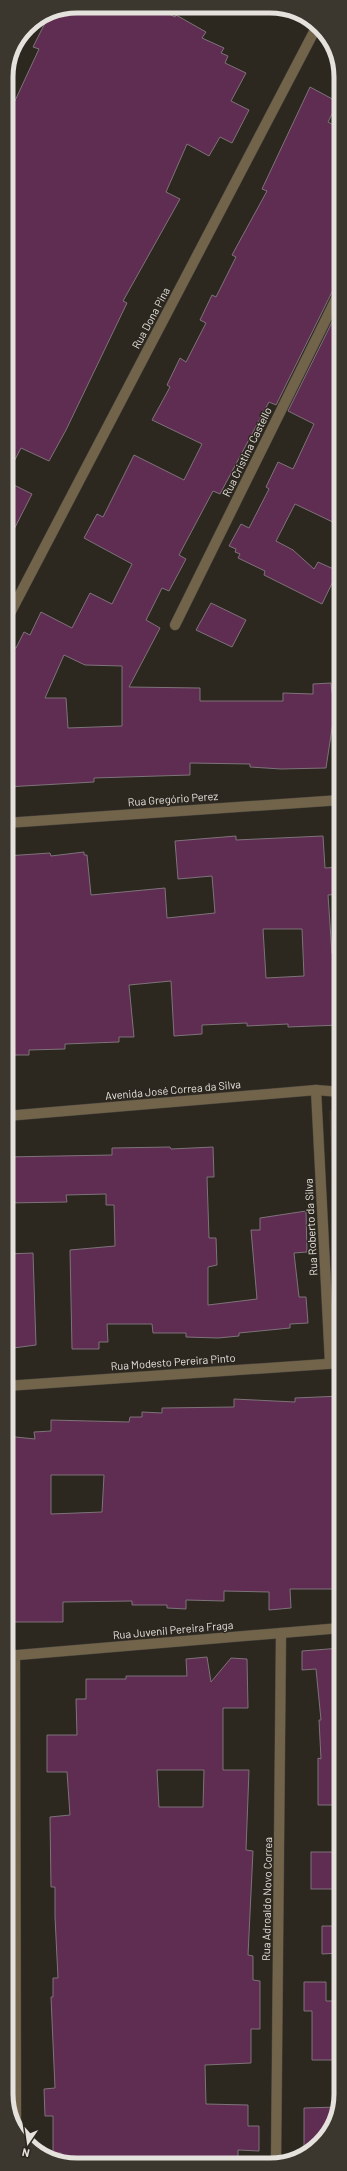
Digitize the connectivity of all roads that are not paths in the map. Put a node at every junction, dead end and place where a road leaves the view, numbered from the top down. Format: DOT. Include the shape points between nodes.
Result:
graph roads {
  1 [pos="314,31"];
  2 [pos="334,303"];
  3 [pos="13,608"];
  4 [pos="175,625"];
  5 [pos="334,800"];
  6 [pos="13,822"];
  7 [pos="316,1090"];
  8 [pos="334,1091"];
  9 [pos="13,1115"];
  10 [pos="330,1363"];
  11 [pos="334,1363"];
  12 [pos="13,1386"];
  13 [pos="334,1629"];
  14 [pos="281,1633"];
  15 [pos="13,1656"];
  16 [pos="13,1842"];
  17 [pos="16,2112"];
  18 [pos="276,2158"];
  1 -- 3 [label="street, Rua Dona Pina"];
  2 -- 4 [label="street, Rua Cristina Castello"];
  5 -- 6 [label="street, Rua Gregório Perez"];
  7 -- 8 [label="street, Avenida José Correa da Silva"];
  7 -- 9 [label="street, Avenida José Correa da Silva"];
  7 -- 10 [label="street, Rua Roberto da Silva"];
  10 -- 11 [label="street, Rua Modesto Pereira Pinto"];
  10 -- 12 [label="street, Rua Modesto Pereira Pinto"];
  13 -- 14 [label="street, Rua Juvenil Pereira Fraga"];
  14 -- 15 [label="street, Rua Juvenil Pereira Fraga"];
  14 -- 18 [label="street, Rua Adroaldo Novo Correa"];
  16 -- 17 [label="street"];
}
